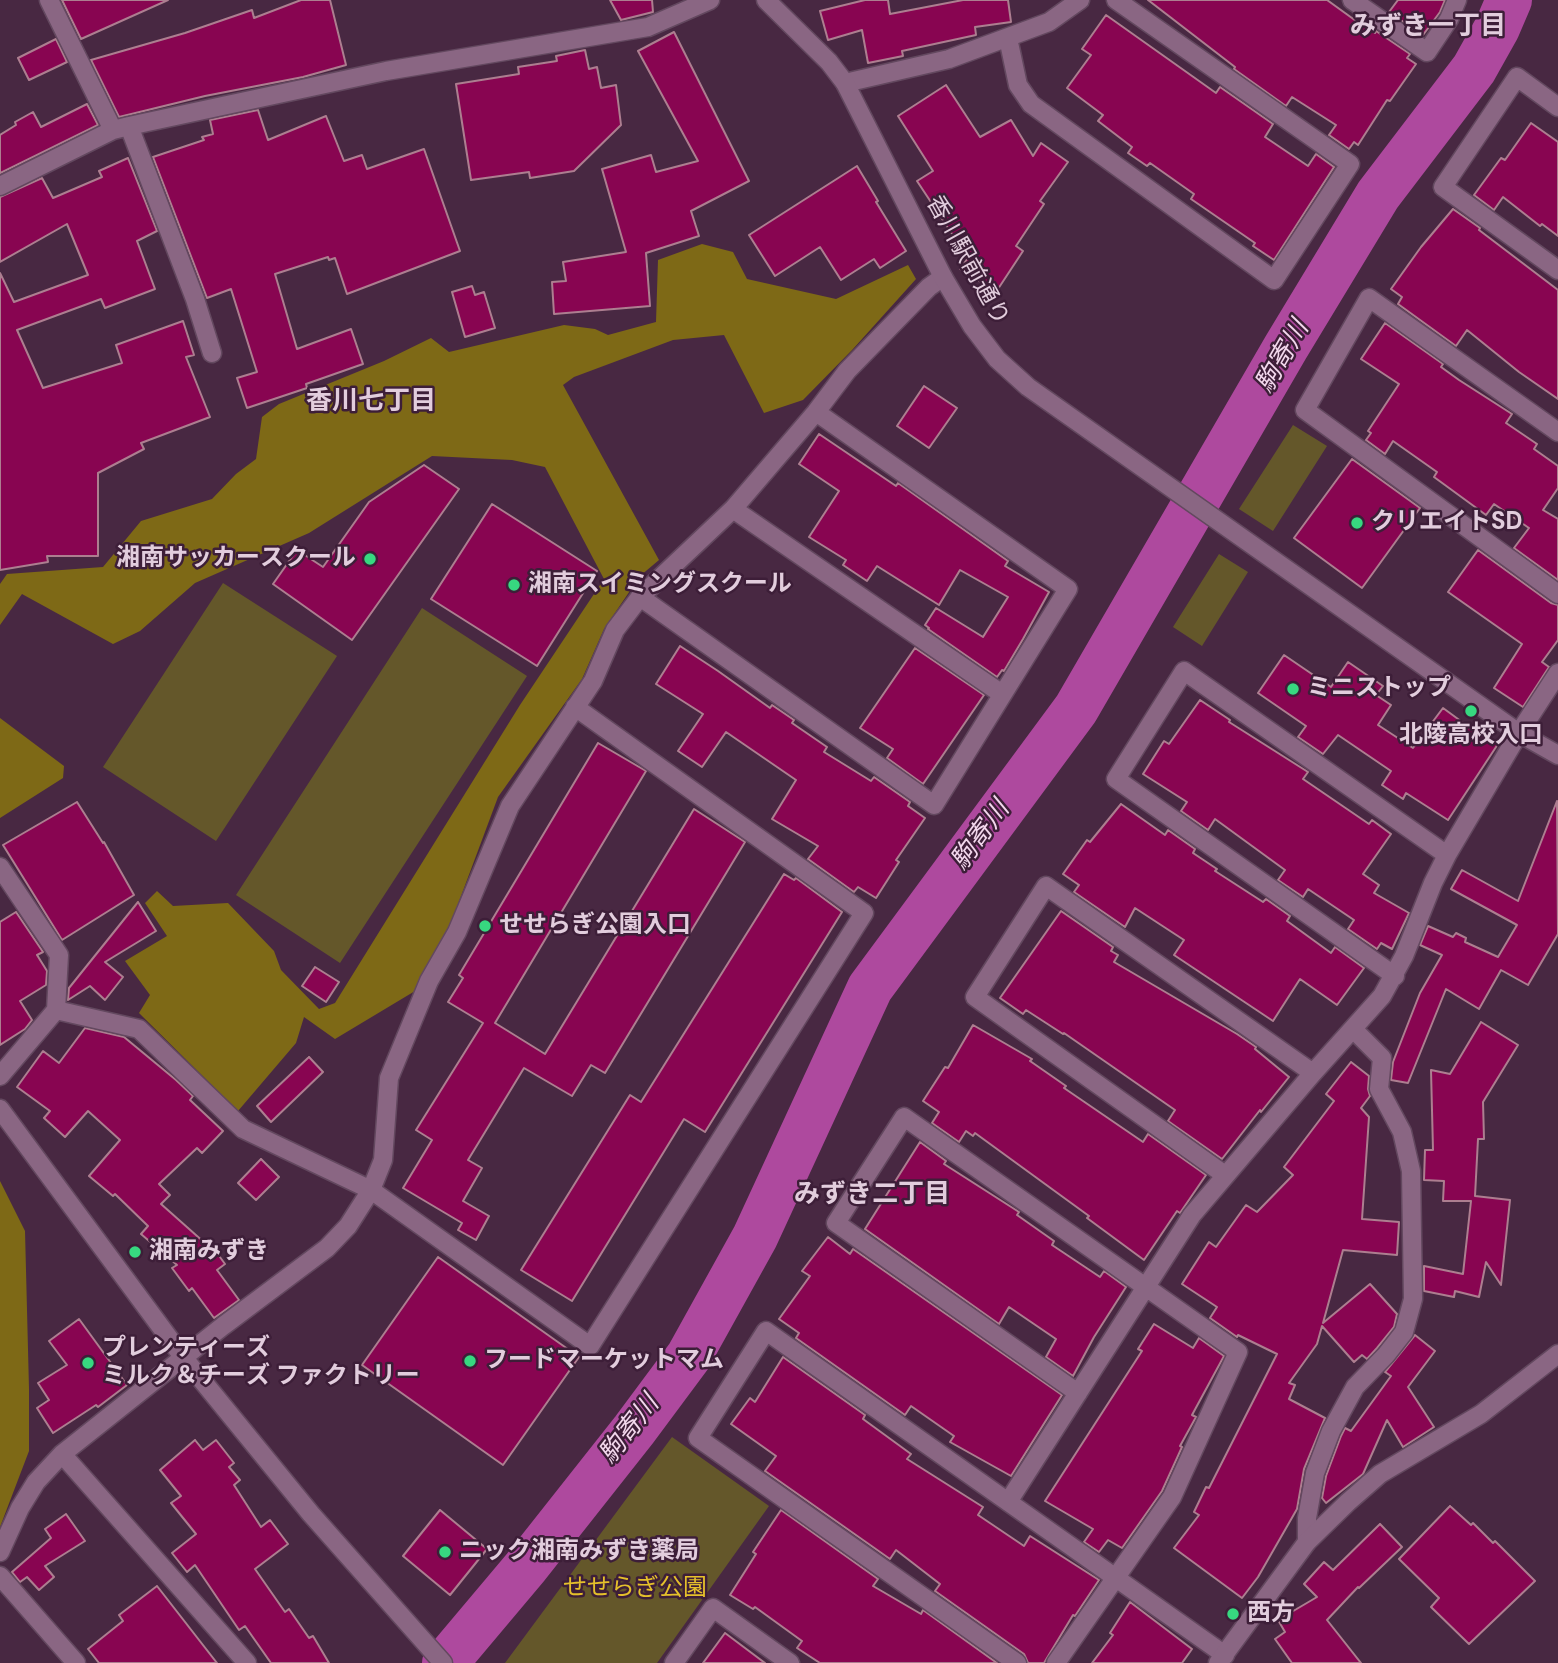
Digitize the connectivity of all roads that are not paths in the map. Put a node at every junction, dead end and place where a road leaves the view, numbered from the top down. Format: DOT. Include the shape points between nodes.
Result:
graph roads {
  1 [pos="49,0"];
  2 [pos="710,0"];
  3 [pos="766,0"];
  4 [pos="1080,0"];
  5 [pos="1116,0"];
  6 [pos="1352,0"];
  7 [pos="1457,0"];
  8 [pos="1008,38"];
  9 [pos="845,83"];
  10 [pos="1558,107"];
  11 [pos="121,128"];
  12 [pos="0,186"];
  13 [pos="1558,270"];
  14 [pos="943,277"];
  15 [pos="212,353"];
  16 [pos="816,412"];
  17 [pos="1558,432"];
  18 [pos="733,509"];
  19 [pos="1558,594"];
  20 [pos="640,597"];
  21 [pos="1558,673"];
  22 [pos="1002,694"];
  23 [pos="575,707"];
  24 [pos="1519,733"];
  25 [pos="1558,755"];
  26 [pos="1447,855"];
  27 [pos="0,867"];
  28 [pos="1395,976"];
  29 [pos="56,1010"];
  30 [pos="1353,1029"];
  31 [pos="1313,1073"];
  32 [pos="0,1076"];
  33 [pos="0,1109"];
  34 [pos="1225,1175"];
  35 [pos="371,1190"];
  36 [pos="1146,1287"];
  37 [pos="1558,1354"];
  38 [pos="183,1357"];
  39 [pos="1078,1393"];
  40 [pos="62,1454"];
  41 [pos="1008,1502"];
  42 [pos="1307,1542"];
  43 [pos="0,1552"];
  44 [pos="0,1576"];
  45 [pos="1117,1578"];
  46 [pos="1222,1659"];
  47 [pos="76,1663"];
  48 [pos="247,1663"];
  49 [pos="443,1663"];
  50 [pos="674,1663"];
  51 [pos="790,1663"];
  52 [pos="1017,1663"];
  53 [pos="1056,1663"];
  1 -- 11 [label="street"];
  2 -- 11 [label="street" via="648,27 386,71"];
  3 -- 9 [label="street, 香川駅前通り"];
  4 -- 8 [label="street" via="1049,22"];
  5 -- 8 [label="street" via="1350,164 1274,280 1031,104 1018,85"];
  6 -- 7 [label="street" via="1427,52"];
  8 -- 9 [label="street" via="949,59"];
  9 -- 14 [label="street, 香川駅前通り"];
  10 -- 13 [label="street" via="1517,77 1443,187"];
  11 -- 12 [label="street"];
  11 -- 15 [label="street" via="195,299"];
  14 -- 16 [label="street" via="847,371"];
  14 -- 24 [label="street, 香川駅前通り" via="971,326 997,359 1028,387"];
  16 -- 18 [label="street"];
  16 -- 22 [label="street" via="1068,589"];
  17 -- 19 [label="street" via="1369,298 1305,410"];
  18 -- 20 [label="street"];
  18 -- 22 [label="street"];
  20 -- 22 [label="street" via="933,805"];
  20 -- 23 [label="street" via="615,630 593,681"];
  21 -- 24 [label="street"];
  23 -- 35 [label="street" via="510,806 457,932 429,981 389,1078 383,1160"];
  23 -- 35 [label="street" via="864,912 590,1346"];
  24 -- 25 [label="street"];
  24 -- 26 [label="street"];
  26 -- 28 [label="street"];
  26 -- 28 [label="street" via="1184,671 1116,779"];
  27 -- 29 [label="street" via="59,955"];
  28 -- 30 [label="street"];
  29 -- 32 [label="street"];
  29 -- 35 [label="street" via="139,1029 243,1129"];
  30 -- 31 [label="street"];
  30 -- 42 [label="street" via="1382,1058 1379,1090 1402,1132 1411,1171 1413,1299 1404,1332 1355,1387 1331,1431 1315,1473"];
  31 -- 34 [label="street"];
  31 -- 34 [label="street" via="1046,886 975,997"];
  33 -- 38 [label="street"];
  34 -- 36 [label="street" via="1192,1215"];
  35 -- 38 [label="street" via="327,1248"];
  36 -- 39 [label="street"];
  36 -- 39 [label="street" via="904,1117 836,1223"];
  36 -- 45 [label="street" via="1238,1352 1172,1497"];
  37 -- 42 [label="street" via="1481,1414 1380,1474"];
  38 -- 40 [label="street"];
  38 -- 49 [label="street" via="311,1514"];
  39 -- 41 [label="street"];
  40 -- 43 [label="street" via="36,1482"];
  40 -- 48 [label="street"];
  41 -- 45 [label="street"];
  41 -- 52 [label="street" via="766,1331 698,1438"];
  42 -- 46 [label="street"];
  44 -- 47 [label="street"];
  45 -- 46 [label="street"];
  45 -- 53 [label="street"];
  50 -- 51 [label="street" via="713,1608"];
}
